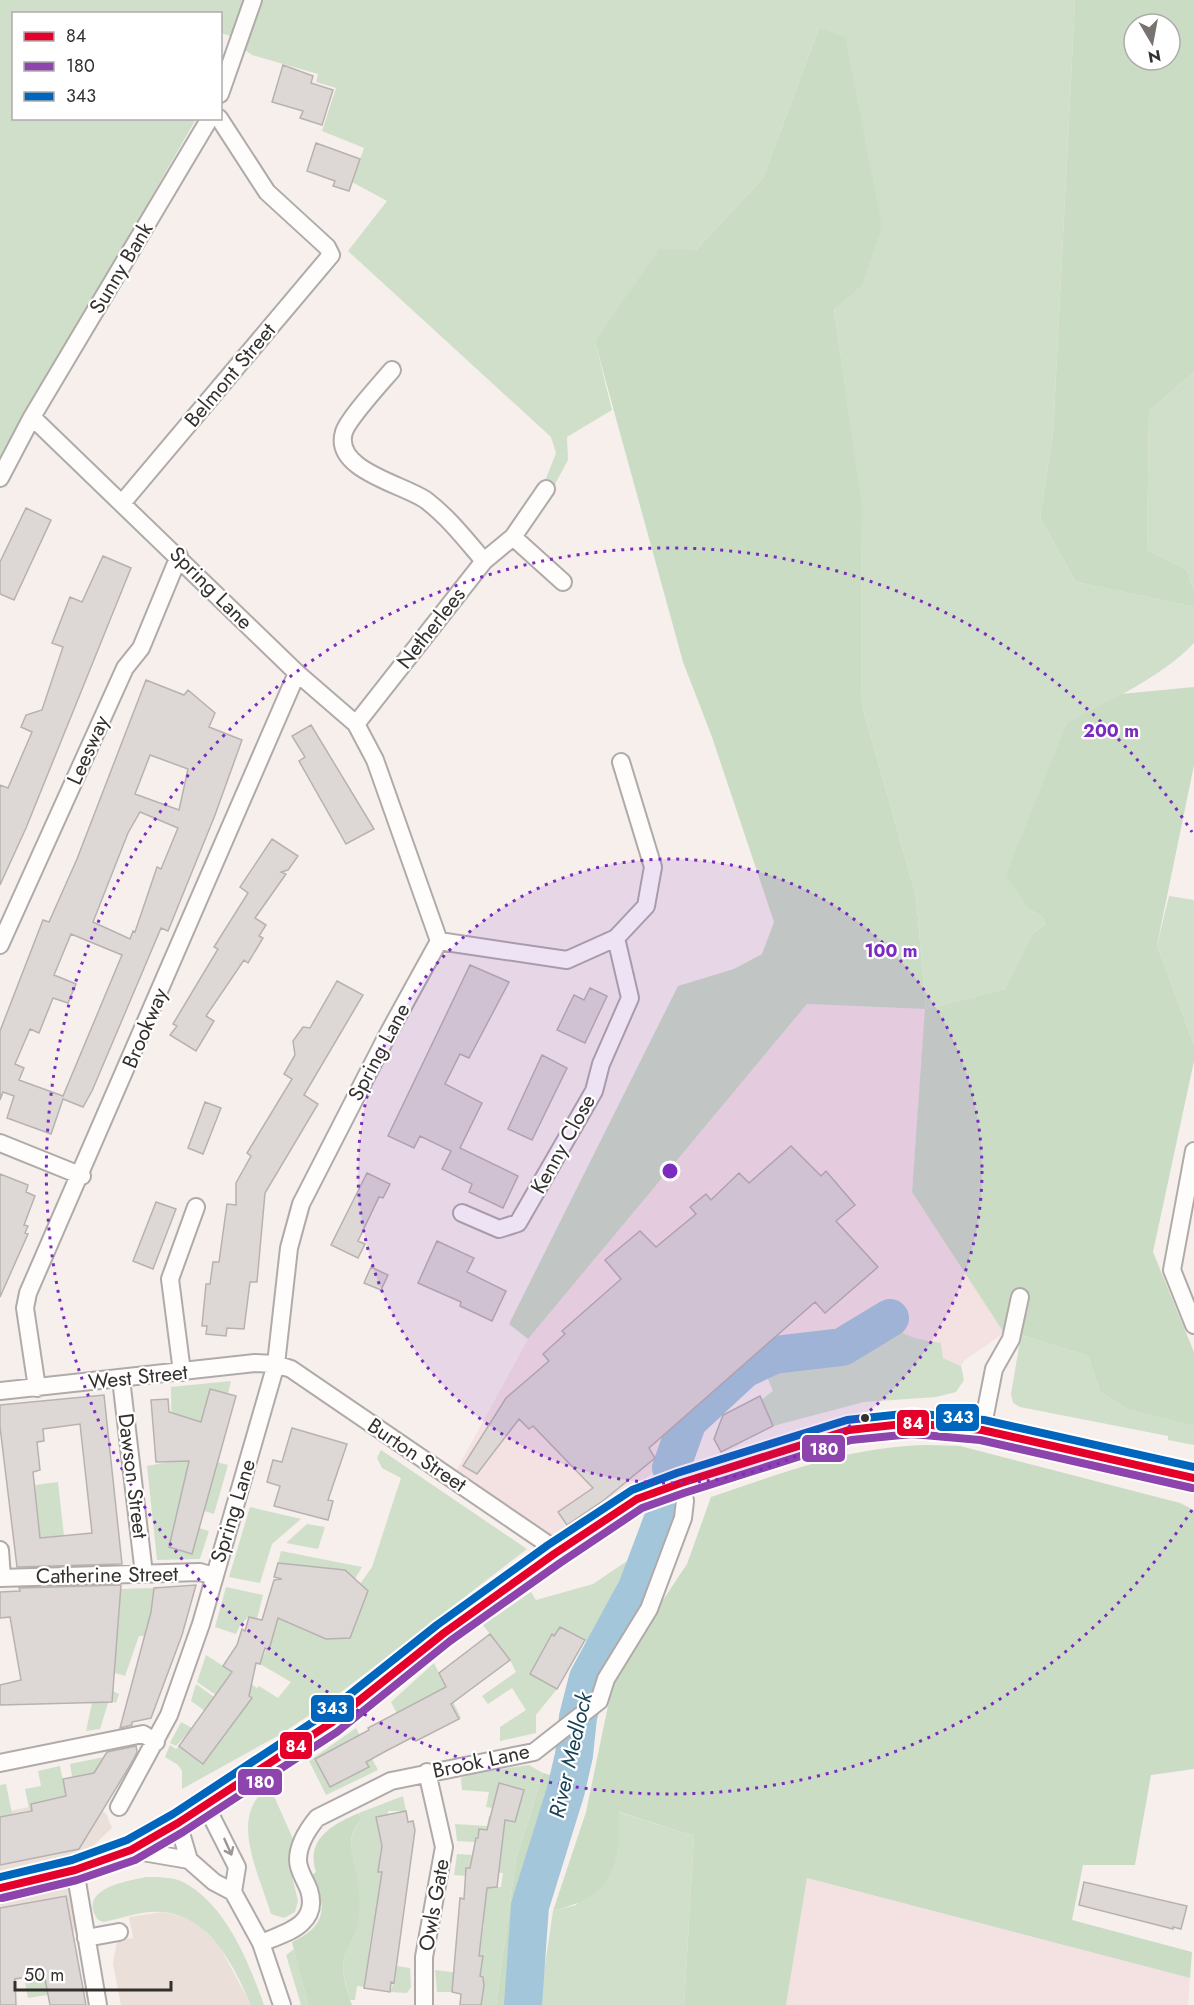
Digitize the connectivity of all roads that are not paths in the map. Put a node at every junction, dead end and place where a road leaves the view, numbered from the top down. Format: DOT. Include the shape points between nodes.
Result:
graph roads {
  1 [pos="253,0"];
  2 [pos="222,88"];
  3 [pos="209,120"];
  4 [pos="220,120"];
  5 [pos="392,370"];
  6 [pos="32,417"];
  7 [pos="0,478"];
  8 [pos="546,489"];
  9 [pos="123,502"];
  10 [pos="513,537"];
  11 [pos="179,556"];
  12 [pos="484,561"];
  13 [pos="563,582"];
  14 [pos="297,674"];
  15 [pos="356,724"];
  16 [pos="621,762"];
  17 [pos="616,938"];
  18 [pos="439,942"];
  19 [pos="0,945"];
  20 [pos="0,1143"];
  21 [pos="1194,1151"];
  22 [pos="82,1176"];
  23 [pos="196,1207"];
  24 [pos="462,1213"];
  25 [pos="1020,1297"];
  26 [pos="1194,1325"];
  27 [pos="276,1364"];
  28 [pos="182,1372"];
  29 [pos="121,1379"];
  30 [pos="38,1388"];
  31 [pos="0,1392"];
  32 [pos="982,1430"];
  33 [pos="1194,1478"];
  34 [pos="681,1483"];
  35 [pos="0,1550"];
  36 [pos="554,1554"];
  37 [pos="144,1574"];
  38 [pos="214,1576"];
  39 [pos="1,1578"];
  40 [pos="156,1742"];
  41 [pos="0,1763"];
  42 [pos="427,1772"];
  43 [pos="206,1806"];
  44 [pos="119,1807"];
  45 [pos="178,1823"];
  46 [pos="130,1851"];
  47 [pos="189,1860"];
  48 [pos="75,1870"];
  49 [pos="0,1888"];
  50 [pos="233,1892"];
  51 [pos="119,1932"];
  52 [pos="86,1938"];
  53 [pos="261,1943"];
  54 [pos="98,2005"];
  55 [pos="282,2005"];
  56 [pos="424,2005"];
  1 -- 2 [label="street"];
  3 -- 6 [label="street, Sunny Bank"];
  4 -- 9 [label="street, Belmont Street" via="267,192 331,255"];
  5 -- 12 [label="street" via="344,432 343,445 354,461 373,476 425,499"];
  6 -- 7 [label="street, Sunny Bank"];
  6 -- 9 [label="street, Spring Lane"];
  8 -- 10 [label="street, Netherlees"];
  9 -- 11 [label="street, Spring Lane"];
  10 -- 12 [label="street, Netherlees"];
  10 -- 13 [label="street"];
  11 -- 14 [label="street, Spring Lane"];
  11 -- 19 [label="street, Leesway" via="141,648 125,668"];
  12 -- 15 [label="street, Netherlees"];
  14 -- 15 [label="street, Spring Lane"];
  14 -- 22 [label="street, Brookway"];
  15 -- 18 [label="street, Spring Lane" via="375,759"];
  16 -- 17 [label="street" via="653,867 646,906"];
  17 -- 18 [label="street" via="567,960"];
  17 -- 24 [label="street, Kenny Close" via="630,998 601,1064 594,1091 518,1223 499,1228"];
  18 -- 27 [label="street, Spring Lane" via="301,1204 289,1248"];
  20 -- 22 [label="street"];
  21 -- 26 [label="street" via="1172,1270"];
  22 -- 30 [label="street, Brookway" via="28,1293 26,1308"];
  23 -- 28 [label="street" via="170,1279"];
  25 -- 32 [label="street" via="1011,1339 994,1369"];
  27 -- 28 [label="street, West Street"];
  27 -- 36 [label="street, Burton Street" via="291,1369 546,1543"];
  27 -- 38 [label="street, Spring Lane"];
  28 -- 29 [label="street, West Street"];
  29 -- 30 [label="street, West Street"];
  29 -- 37 [label="street, Dawson Street"];
  30 -- 31 [label="street, West Street"];
  32 -- 33 [label="main road"];
  32 -- 34 [label="main road" via="912,1423 871,1426"];
  34 -- 36 [label="main road" via="637,1499"];
  34 -- 42 [label="street, Brook Lane" via="686,1501 683,1518 649,1609 606,1679 599,1701 534,1752"];
  35 -- 39 [label="street"];
  36 -- 43 [label="main road" via="444,1633 331,1723"];
  37 -- 38 [label="street, Catherine Street" via="200,1572"];
  37 -- 39 [label="street, Catherine Street"];
  38 -- 40 [label="street, Spring Lane" via="180,1689"];
  40 -- 41 [label="street" via="143,1734"];
  40 -- 44 [label="street, Spring Lane"];
  42 -- 53 [label="street, Brook Lane" via="391,1781 317,1818 309,1827 298,1860 311,1900 310,1914 300,1925"];
  42 -- 56 [label="street, Owls Gate" via="444,1847 424,1957"];
  43 -- 45 [label="main road"];
  43 -- 50 [label="street, one-way" via="237,1867"];
  45 -- 46 [label="main road"];
  45 -- 47 [label="street"];
  46 -- 47 [label="street"];
  46 -- 48 [label="main road"];
  47 -- 50 [label="street" via="214,1882"];
  48 -- 49 [label="main road"];
  48 -- 52 [label="street"];
  50 -- 53 [label="street"];
  51 -- 52 [label="street"];
  52 -- 54 [label="street"];
  53 -- 55 [label="street"];
}
